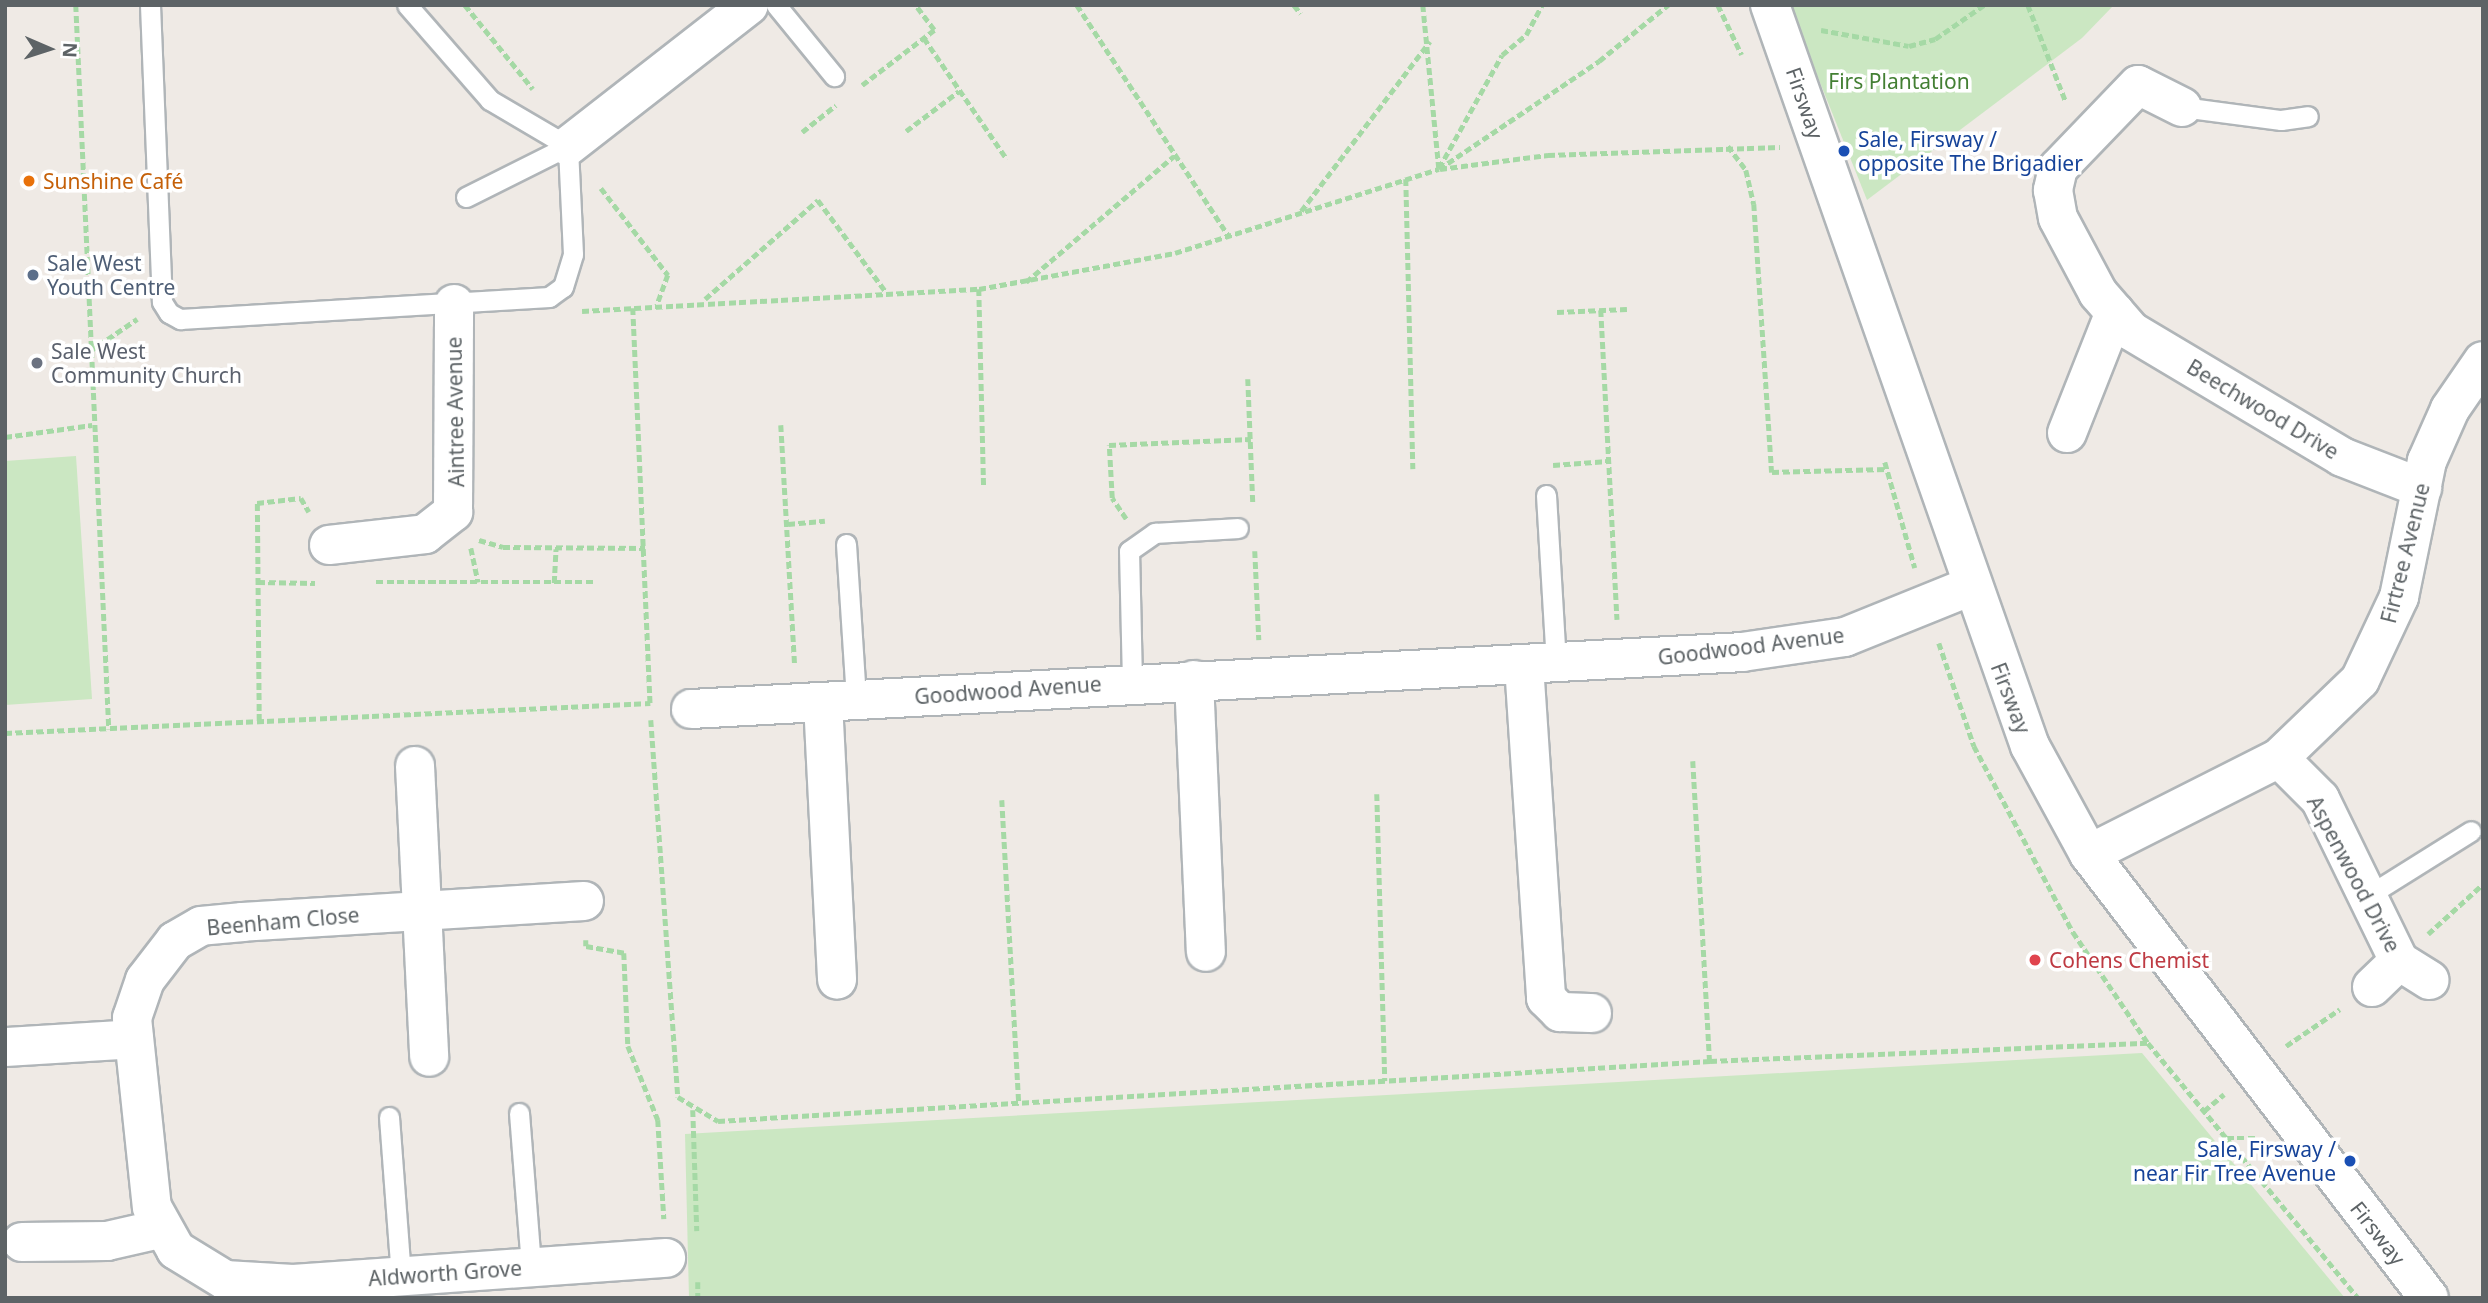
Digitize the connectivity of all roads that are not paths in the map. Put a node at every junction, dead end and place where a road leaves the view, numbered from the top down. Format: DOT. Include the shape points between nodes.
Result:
graph roads {
  1 [pos="150,5"];
  2 [pos="407,5"];
  3 [pos="749,5"];
  4 [pos="776,5"];
  5 [pos="1776,22"];
  6 [pos="834,76"];
  7 [pos="2182,107"];
  8 [pos="2308,116"];
  9 [pos="568,145"];
  10 [pos="466,197"];
  11 [pos="454,304"];
  12 [pos="2115,312"];
  13 [pos="2483,361"];
  14 [pos="2067,433"];
  15 [pos="2422,488"];
  16 [pos="1546,495"];
  17 [pos="1238,528"];
  18 [pos="845,544"];
  19 [pos="329,545"];
  20 [pos="1969,587"];
  21 [pos="1540,665"];
  22 [pos="1194,680"];
  23 [pos="1132,682"];
  24 [pos="825,702"];
  25 [pos="691,709"];
  26 [pos="2279,758"];
  27 [pos="415,766"];
  28 [pos="2471,831"];
  29 [pos="2089,854"];
  30 [pos="2369,895"];
  31 [pos="584,901"];
  32 [pos="421,910"];
  33 [pos="1206,952"];
  34 [pos="2399,961"];
  35 [pos="836,980"];
  36 [pos="2430,981"];
  37 [pos="2372,987"];
  38 [pos="1592,1013"];
  39 [pos="134,1039"];
  40 [pos="5,1047"];
  41 [pos="429,1057"];
  42 [pos="519,1113"];
  43 [pos="389,1117"];
  44 [pos="160,1229"];
  45 [pos="22,1242"];
  46 [pos="681,1250"];
  47 [pos="531,1266"];
  48 [pos="401,1276"];
  49 [pos="2429,1298"];
  1 -- 11 [label="lane" via="162,302 180,319"];
  2 -- 9 [label="lane" via="491,100"];
  3 -- 9 [label="street"];
  4 -- 6 [label="lane"];
  5 -- 20 [label="street, Firsway"];
  7 -- 8 [label="lane" via="2281,120"];
  7 -- 12 [label="street, Beechwood Drive" via="2138,85 2059,168 2054,199 2098,293"];
  9 -- 10 [label="lane"];
  9 -- 11 [label="lane" via="573,254 569,276 549,297"];
  11 -- 19 [label="street, Aintree Avenue" via="453,512 425,534"];
  12 -- 14 [label="street"];
  12 -- 15 [label="street, Beechwood Drive" via="2131,331 2342,457"];
  13 -- 15 [label="street, Firtree Avenue" via="2450,409"];
  15 -- 26 [label="street, Firtree Avenue" via="2384,638 2326,718"];
  16 -- 21 [label="lane"];
  17 -- 23 [label="lane" via="1139,539 1127,571"];
  18 -- 24 [label="lane"];
  20 -- 21 [label="street, Goodwood Avenue" via="1845,637"];
  20 -- 29 [label="street, Firsway" via="2029,746"];
  21 -- 22 [label="street, Goodwood Avenue"];
  21 -- 38 [label="street" via="1546,998 1560,1013"];
  22 -- 23 [label="street, Goodwood Avenue"];
  22 -- 33 [label="street"];
  23 -- 24 [label="street, Goodwood Avenue"];
  24 -- 25 [label="street, Goodwood Avenue"];
  24 -- 35 [label="street"];
  26 -- 29 [label="street, Firtree Avenue"];
  26 -- 30 [label="street, Aspenwood Drive" via="2320,799"];
  27 -- 32 [label="street"];
  28 -- 30 [label="lane"];
  29 -- 49 [label="street, Firsway"];
  30 -- 34 [label="street, Aspenwood Drive"];
  31 -- 32 [label="street, Beenham Close"];
  32 -- 39 [label="street, Beenham Close" via="201,926 155,962 134,1001"];
  32 -- 41 [label="street"];
  34 -- 36 [label="street, Aspenwood Drive"];
  34 -- 37 [label="street, Aspenwood Drive"];
  39 -- 40 [label="street"];
  39 -- 44 [label="street"];
  42 -- 47 [label="lane"];
  43 -- 48 [label="lane"];
  44 -- 45 [label="street" via="107,1241"];
  44 -- 48 [label="street, Aldworth Grove" via="176,1250 225,1280 293,1284"];
  46 -- 47 [label="street, Aldworth Grove"];
  47 -- 48 [label="street, Aldworth Grove"];
}
